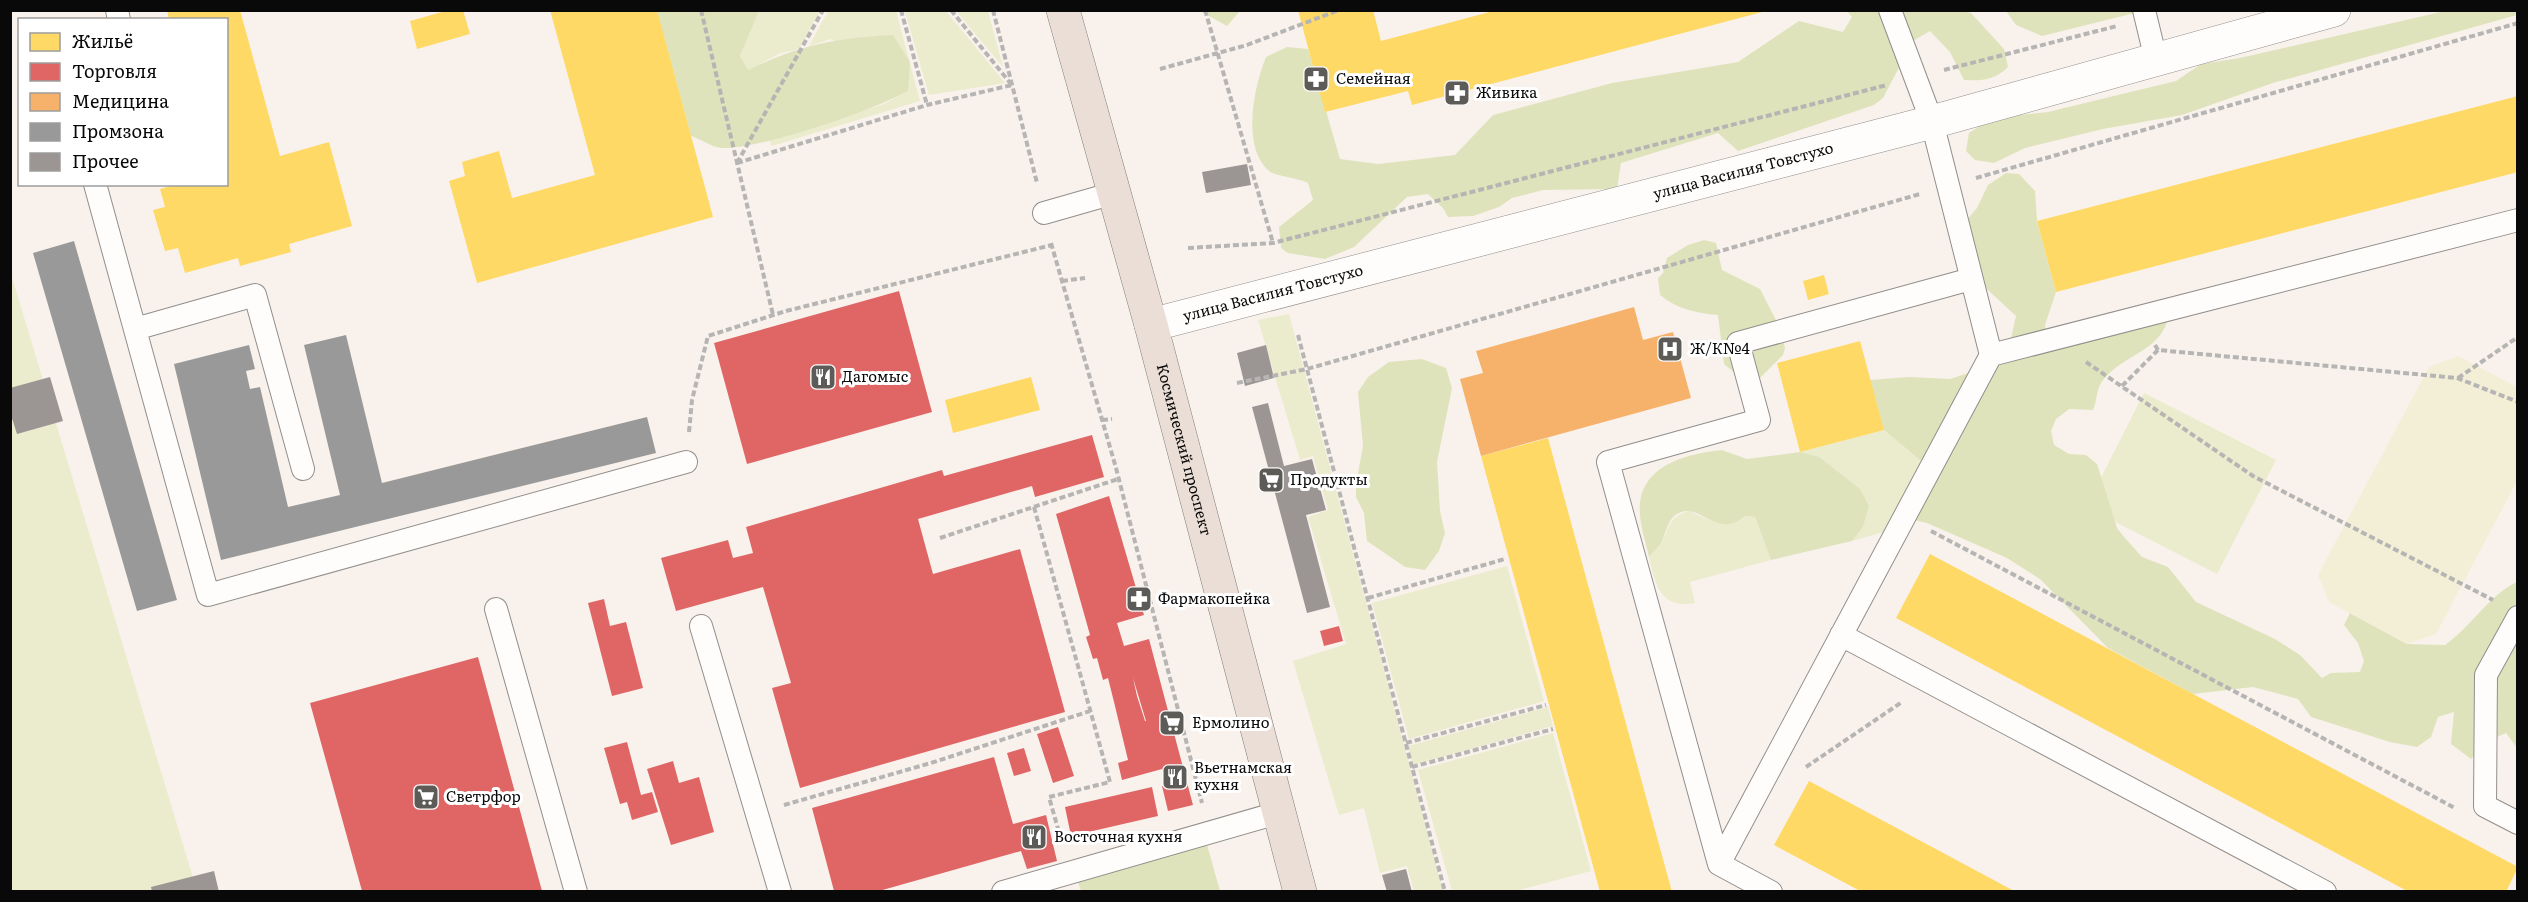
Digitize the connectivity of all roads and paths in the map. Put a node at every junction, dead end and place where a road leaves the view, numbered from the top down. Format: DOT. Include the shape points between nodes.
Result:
graph roads {
  1 [pos="701,10"];
  2 [pos="823,10"];
  3 [pos="901,10"];
  4 [pos="951,10"];
  5 [pos="993,10"];
  6 [pos="1063,10"];
  7 [pos="1205,10"];
  8 [pos="1339,10"];
  9 [pos="1890,10"];
  10 [pos="2334,10"];
  11 [pos="2145,15"];
  12 [pos="2517,23"];
  13 [pos="1218,53"];
  14 [pos="2156,60"];
  15 [pos="1160,69"];
  16 [pos="1915,78"];
  17 [pos="1012,85"];
  18 [pos="927,105"];
  19 [pos="1932,122"];
  20 [pos="737,163"];
  21 [pos="96,186"];
  22 [pos="1948,186"];
  23 [pos="1114,193"];
  24 [pos="1044,213"];
  25 [pos="2517,220"];
  26 [pos="1273,243"];
  27 [pos="1188,248"];
  28 [pos="1085,278"];
  29 [pos="1971,279"];
  30 [pos="1062,281"];
  31 [pos="773,315"];
  32 [pos="2135,318"];
  33 [pos="1150,325"];
  34 [pos="135,329"];
  35 [pos="1298,335"];
  36 [pos="2517,337"];
  37 [pos="2053,339"];
  38 [pos="2158,350"];
  39 [pos="1991,355"];
  40 [pos="1307,369"];
  41 [pos="2457,378"];
  42 [pos="1238,383"];
  43 [pos="2122,386"];
  44 [pos="2517,402"];
  45 [pos="1112,419"];
  46 [pos="1102,420"];
  47 [pos="686,462"];
  48 [pos="303,469"];
  49 [pos="1118,479"];
  50 [pos="1034,507"];
  51 [pos="1904,517"];
  52 [pos="940,538"];
  53 [pos="1506,559"];
  54 [pos="1368,597"];
  55 [pos="2496,602"];
  56 [pos="496,609"];
  57 [pos="2517,617"];
  58 [pos="701,626"];
  59 [pos="1841,635"];
  60 [pos="1931,683"];
  61 [pos="1546,705"];
  62 [pos="1090,711"];
  63 [pos="1553,729"];
  64 [pos="1406,743"];
  65 [pos="1412,767"];
  66 [pos="1798,772"];
  67 [pos="757,813"];
  68 [pos="1281,813"];
  69 [pos="2465,814"];
  70 [pos="2517,823"];
  71 [pos="1209,833"];
  72 [pos="1719,864"];
  73 [pos="1072,882"];
  74 [pos="576,891"];
  75 [pos="780,891"];
  76 [pos="1004,891"];
  77 [pos="1300,891"];
  78 [pos="1445,891"];
  79 [pos="1771,891"];
  80 [pos="2325,891"];
  1 -- 20 [label="path"];
  2 -- 20 [label="path"];
  3 -- 18 [label="path"];
  4 -- 17 [label="path"];
  5 -- 17 [label="path"];
  6 -- 23 [label="main road, Космический проспект"];
  7 -- 13 [label="path"];
  8 -- 13 [label="path"];
  9 -- 16 [label="lane"];
  10 -- 14 [label="street, улица Василия Товстухо"];
  11 -- 14 [label="lane"];
  11 -- 16 [label="path"];
  12 -- 22 [label="path"];
  13 -- 15 [label="path"];
  13 -- 26 [label="path"];
  14 -- 19 [label="street, улица Василия Товстухо"];
  16 -- 19 [label="lane"];
  16 -- 26 [label="path"];
  17 -- 18 [label="path"];
  17 -- 24 [label="path"];
  18 -- 20 [label="path"];
  19 -- 22 [label="lane"];
  19 -- 33 [label="street, улица Василия Товстухо"];
  20 -- 31 [label="path"];
  21 -- 34 [label="lane"];
  22 -- 29 [label="lane"];
  22 -- 40 [label="path"];
  23 -- 24 [label="lane"];
  23 -- 33 [label="main road, Космический проспект"];
  25 -- 32 [label="lane"];
  26 -- 27 [label="path"];
  28 -- 30 [label="path"];
  29 -- 39 [label="lane"];
  29 -- 72 [label="lane" via="1738,343 1759,420 1608,462"];
  30 -- 31 [label="path" via="1052,245"];
  30 -- 46 [label="path"];
  31 -- 47 [label="path" via="708,336 692,400"];
  32 -- 37 [label="lane"];
  32 -- 38 [label="path"];
  33 -- 68 [label="main road, Космический проспект"];
  34 -- 47 [label="lane" via="208,595"];
  34 -- 48 [label="lane" via="255,295"];
  35 -- 40 [label="path"];
  36 -- 41 [label="path"];
  37 -- 39 [label="lane"];
  37 -- 43 [label="path"];
  38 -- 41 [label="path"];
  38 -- 43 [label="path"];
  39 -- 51 [label="lane"];
  40 -- 42 [label="path"];
  40 -- 54 [label="path"];
  41 -- 44 [label="path"];
  43 -- 55 [label="path" via="2253,476"];
  45 -- 46 [label="path"];
  46 -- 49 [label="path"];
  49 -- 50 [label="path"];
  49 -- 71 [label="path"];
  50 -- 52 [label="path"];
  50 -- 62 [label="path"];
  51 -- 59 [label="lane"];
  51 -- 69 [label="path"];
  53 -- 54 [label="path"];
  54 -- 64 [label="path"];
  56 -- 74 [label="lane"];
  57 -- 70 [label="lane" via="2486,675 2485,806"];
  58 -- 67 [label="lane"];
  59 -- 60 [label="lane"];
  59 -- 72 [label="lane"];
  60 -- 66 [label="path"];
  60 -- 80 [label="lane"];
  61 -- 64 [label="path"];
  62 -- 67 [label="path" via="931,763"];
  62 -- 73 [label="path" via="1110,782 1049,797"];
  63 -- 65 [label="path"];
  64 -- 65 [label="path"];
  65 -- 78 [label="path"];
  67 -- 75 [label="lane"];
  68 -- 71 [label="lane"];
  68 -- 77 [label="main road, Космический проспект"];
  71 -- 73 [label="lane"];
  72 -- 79 [label="lane"];
  73 -- 76 [label="lane"];
}
